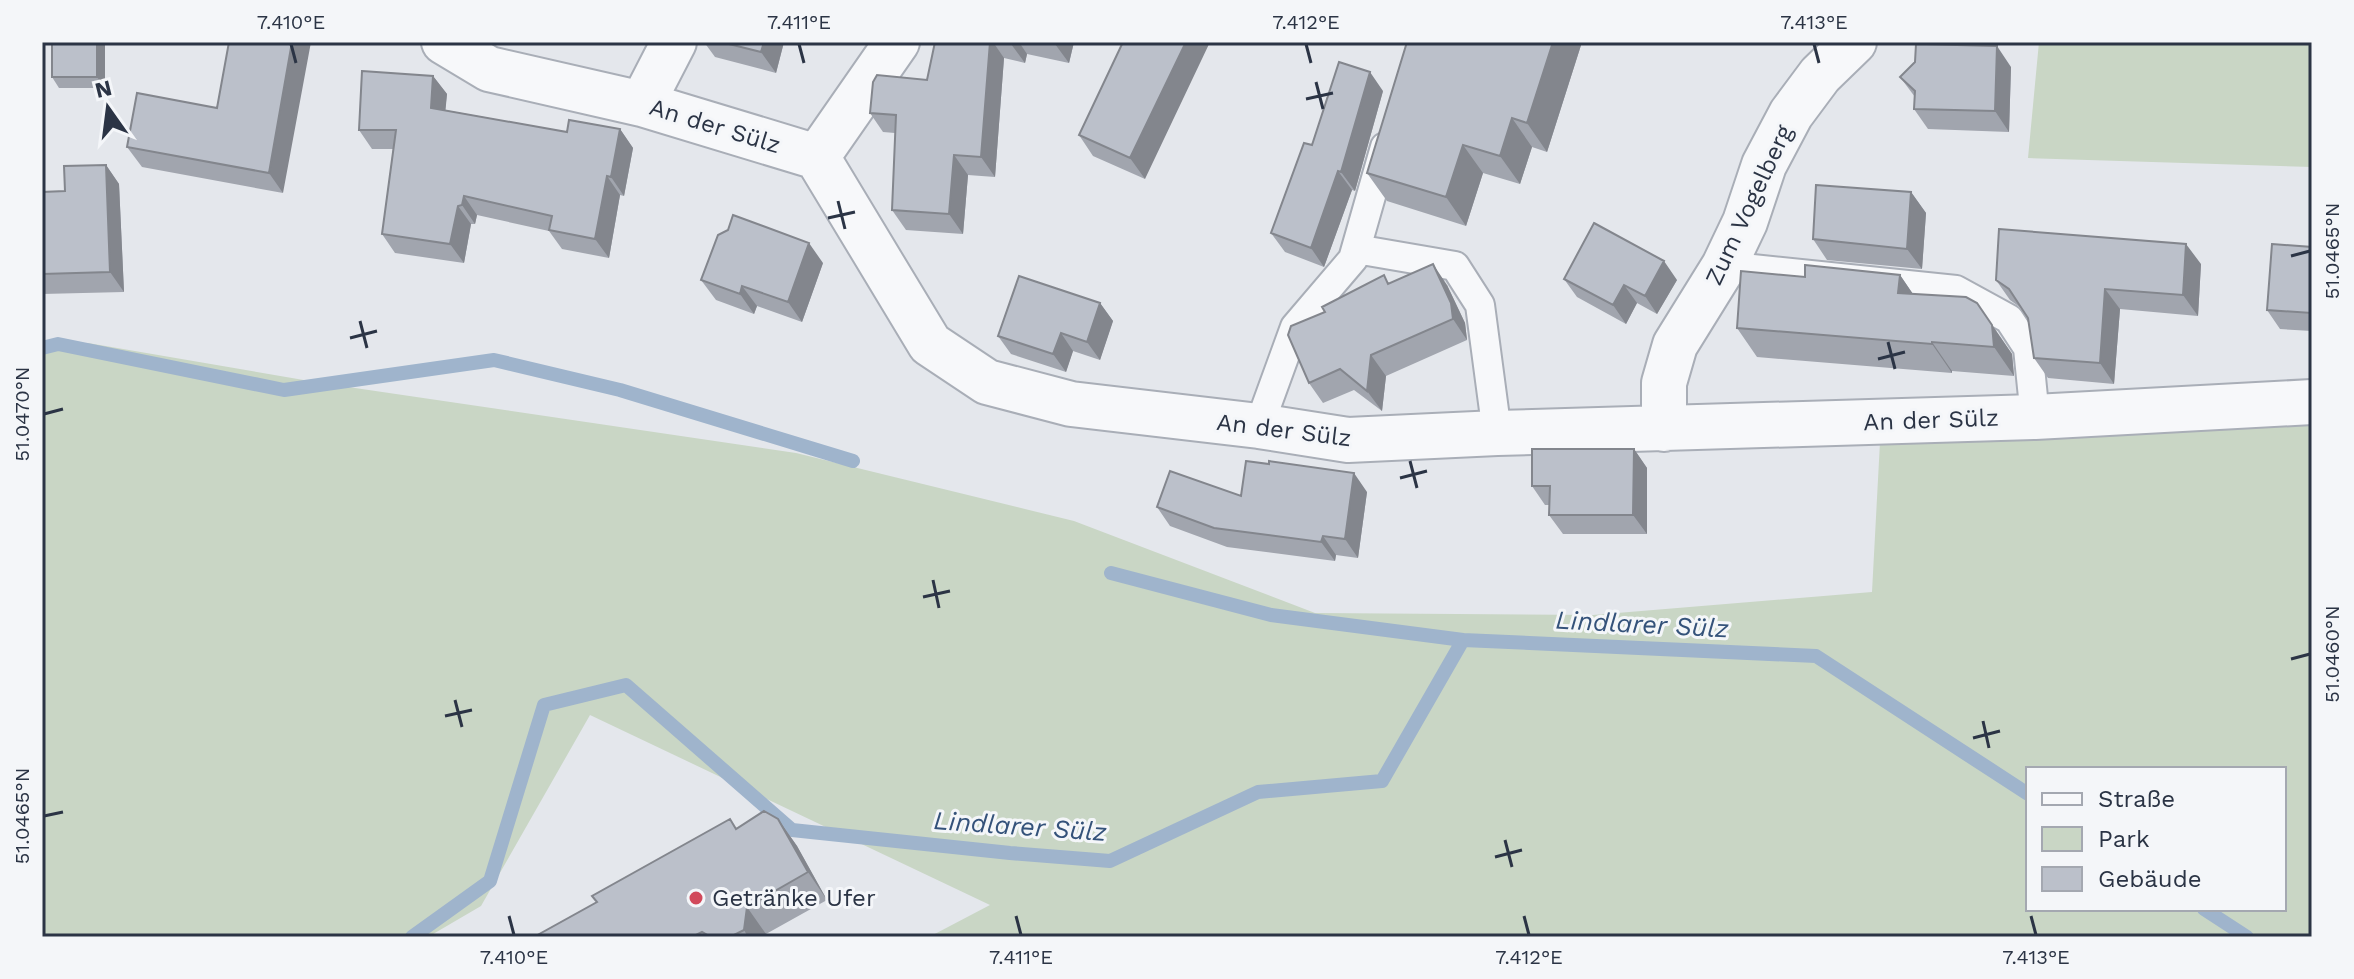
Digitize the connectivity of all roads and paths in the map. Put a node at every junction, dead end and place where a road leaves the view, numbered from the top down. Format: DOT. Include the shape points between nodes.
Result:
graph roads {
  1 [pos="444,42"];
  2 [pos="674,42"];
  3 [pos="897,42"];
  4 [pos="1854,42"];
  5 [pos="642,104"];
  6 [pos="1394,116"];
  7 [pos="817,157"];
  8 [pos="1356,249"];
  9 [pos="1724,266"];
  10 [pos="2312,402"];
  11 [pos="2035,417"];
  12 [pos="1259,426"];
  13 [pos="1664,429"];
  14 [pos="1497,433"];
  1 -- 5 [label="street, An der Sülz" via="489,69"];
  2 -- 5 [label="street"];
  3 -- 7 [label="street"];
  4 -- 9 [label="street, Zum Vogelberg" via="1791,114 1764,165"];
  5 -- 7 [label="street, An der Sülz"];
  6 -- 8 [label="lane"];
  7 -- 12 [label="street, An der Sülz" via="930,344 987,382 1071,404"];
  8 -- 12 [label="lane" via="1295,327"];
  8 -- 14 [label="lane" via="1455,266 1480,305"];
  9 -- 11 [label="lane" via="1956,290 2009,319 2028,348"];
  9 -- 13 [label="street, Zum Vogelberg" via="1675,345 1664,383"];
  10 -- 11 [label="street, An der Sülz"];
  11 -- 13 [label="street, An der Sülz"];
  12 -- 14 [label="street, An der Sülz" via="1348,440"];
  13 -- 14 [label="street, An der Sülz"];
}
